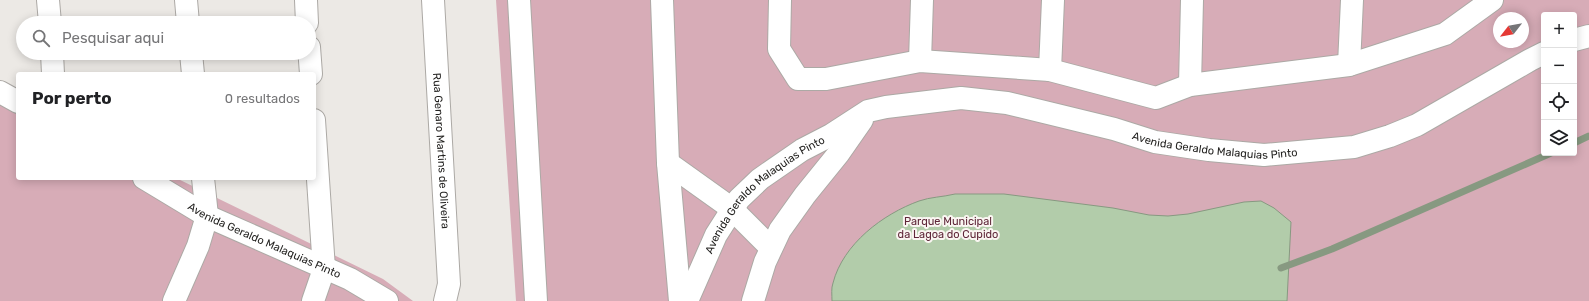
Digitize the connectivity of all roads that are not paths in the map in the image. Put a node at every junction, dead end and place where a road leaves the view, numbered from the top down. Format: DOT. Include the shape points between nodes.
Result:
graph roads {
  1 [pos="48,0"];
  2 [pos="186,0"];
  3 [pos="306,0"];
  4 [pos="433,0"];
  5 [pos="519,0"];
  6 [pos="662,0"];
  7 [pos="780,0"];
  8 [pos="922,0"];
  9 [pos="1053,0"];
  10 [pos="1192,0"];
  11 [pos="1352,0"];
  12 [pos="1492,0"];
  13 [pos="49,16"];
  14 [pos="187,16"];
  15 [pos="307,16"];
  16 [pos="1589,36"];
  17 [pos="1577,39"];
  18 [pos="1541,54"];
  19 [pos="52,60"];
  20 [pos="192,60"];
  21 [pos="310,60"];
  22 [pos="920,61"];
  23 [pos="1349,65"];
  24 [pos="1050,70"];
  25 [pos="53,72"];
  26 [pos="193,72"];
  27 [pos="311,72"];
  28 [pos="1190,85"];
  29 [pos="0,92"];
  30 [pos="16,101"];
  31 [pos="868,111"];
  32 [pos="316,150"];
  33 [pos="668,163"];
  34 [pos="147,180"];
  35 [pos="203,180"];
  36 [pos="732,208"];
  37 [pos="207,216"];
  38 [pos="771,248"];
  39 [pos="324,269"];
  40 [pos="174,301"];
  41 [pos="314,301"];
  42 [pos="387,301"];
  43 [pos="445,301"];
  44 [pos="536,301"];
  45 [pos="680,301"];
  46 [pos="687,301"];
  47 [pos="753,301"];
  1 -- 13 [label="street"];
  2 -- 14 [label="street"];
  3 -- 15 [label="street"];
  4 -- 43 [label="street, Rua Genaro Martins de Oliveira" via="449,284"];
  5 -- 44 [label="street"];
  6 -- 33 [label="street"];
  7 -- 22 [label="street" via="779,50 798,79 826,79"];
  8 -- 22 [label="street"];
  9 -- 24 [label="street"];
  10 -- 28 [label="street"];
  11 -- 23 [label="street"];
  12 -- 23 [label="street" via="1445,34"];
  16 -- 17 [label="street"];
  18 -- 31 [label="street, Avenida Geraldo Malaquias Pinto" via="1417,125 1390,136 1354,147 1264,155 1155,142 1114,129 1007,103 961,98"];
  19 -- 25 [label="street"];
  20 -- 26 [label="street"];
  21 -- 27 [label="street"];
  22 -- 24 [label="street"];
  23 -- 28 [label="street"];
  24 -- 28 [label="street" via="1156,98"];
  29 -- 30 [label="street"];
  31 -- 36 [label="street, Avenida Geraldo Malaquias Pinto" via="832,135 802,150 760,179"];
  31 -- 38 [label="street, Avenida Geraldo Malaquias Pinto" via="780,230"];
  32 -- 39 [label="street"];
  33 -- 36 [label="street"];
  33 -- 45 [label="street"];
  34 -- 37 [label="street, Avenida Geraldo Malaquias Pinto"];
  35 -- 37 [label="street"];
  36 -- 38 [label="street"];
  36 -- 46 [label="street, Avenida Geraldo Malaquias Pinto" via="716,235"];
  37 -- 39 [label="street, Avenida Geraldo Malaquias Pinto"];
  37 -- 40 [label="street" via="198,246"];
  38 -- 47 [label="street, Avenida Geraldo Malaquias Pinto"];
  39 -- 41 [label="street"];
  39 -- 42 [label="street, Avenida Geraldo Malaquias Pinto" via="350,279"];
}
